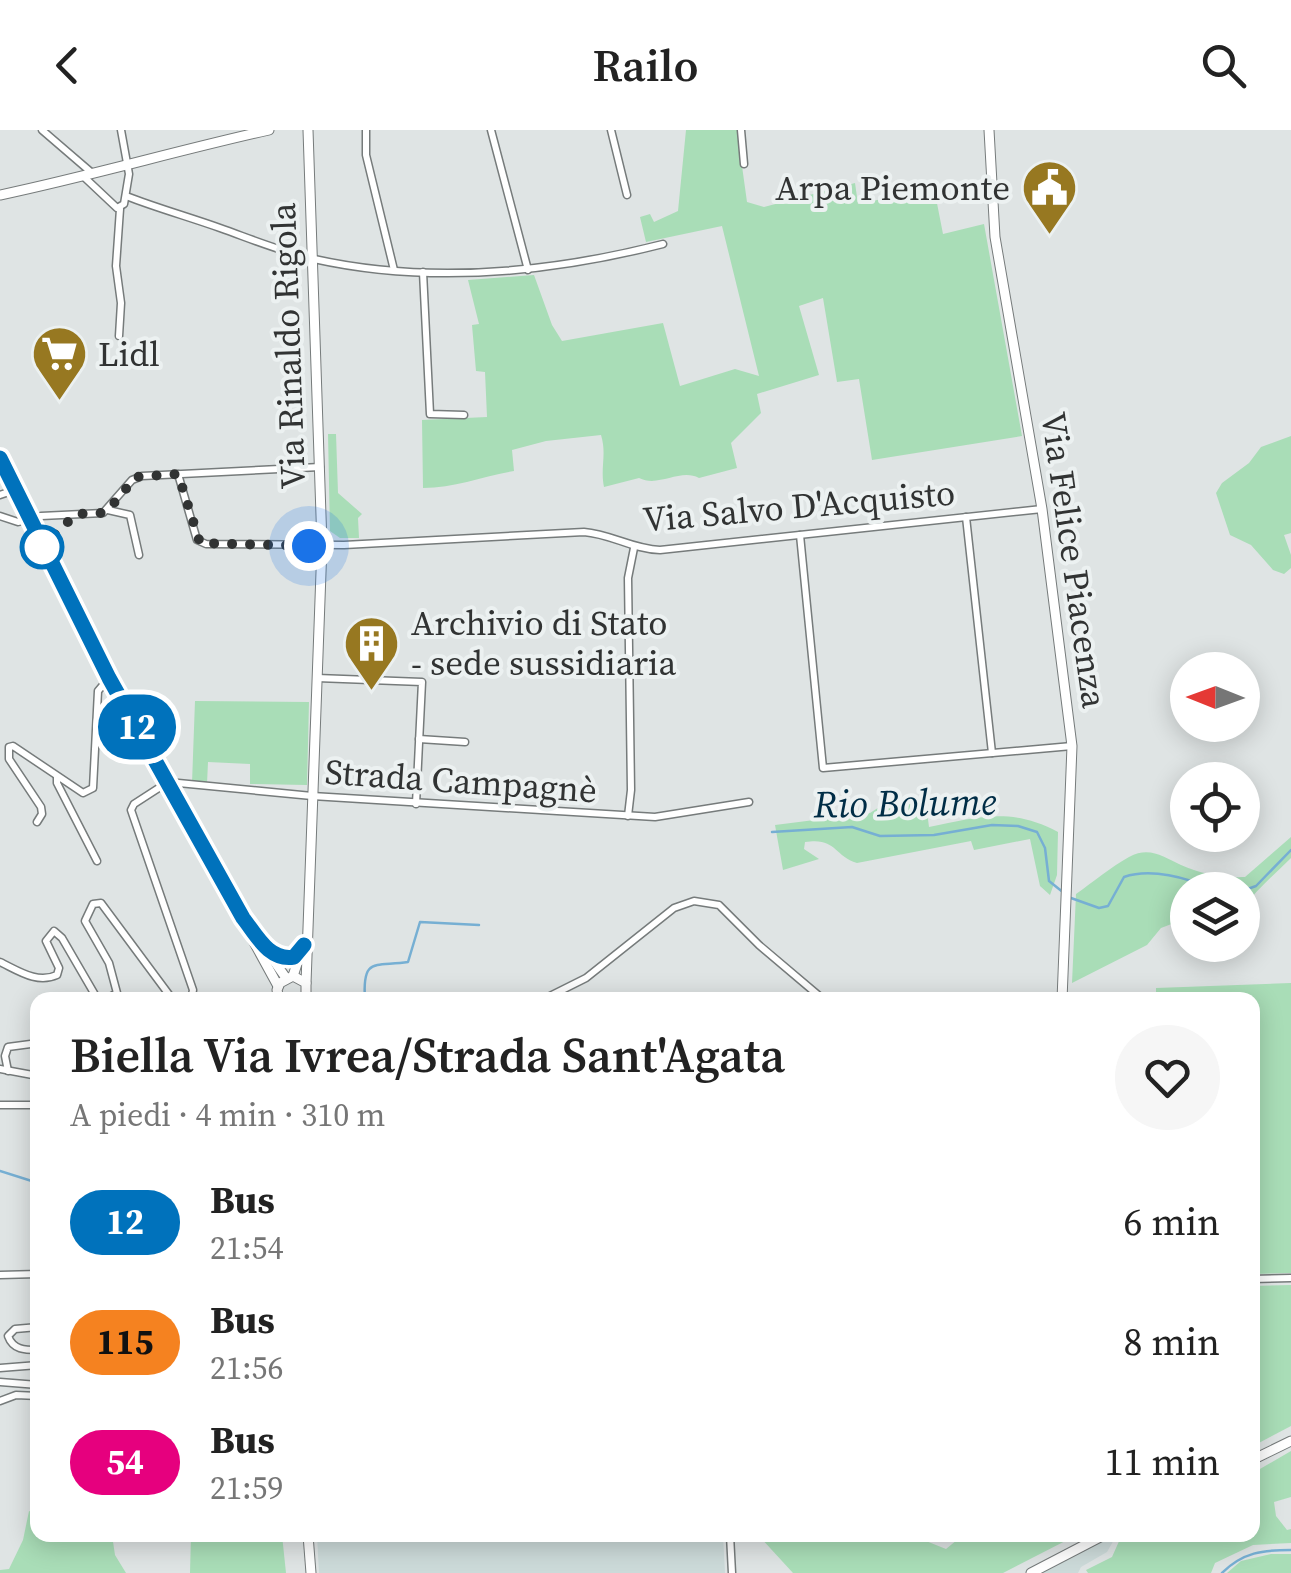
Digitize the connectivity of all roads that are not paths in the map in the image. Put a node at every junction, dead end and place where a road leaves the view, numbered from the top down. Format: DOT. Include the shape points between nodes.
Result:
graph roads {
  1 [pos="42,130"];
  2 [pos="122,130"];
  3 [pos="269,130"];
  4 [pos="308,130"];
  5 [pos="366,130"];
  6 [pos="491,130"];
  7 [pos="611,130"];
  8 [pos="741,130"];
  9 [pos="989,130"];
  10 [pos="128,163"];
  11 [pos="744,164"];
  12 [pos="88,175"];
  13 [pos="627,195"];
  14 [pos="0,196"];
  15 [pos="126,196"];
  16 [pos="120,209"];
  17 [pos="663,244"];
  18 [pos="313,259"];
  19 [pos="394,270"];
  20 [pos="528,270"];
  21 [pos="423,272"];
  22 [pos="119,336"];
  23 [pos="464,415"];
  24 [pos="0,458"];
  25 [pos="320,467"];
  26 [pos="178,474"];
  27 [pos="15,490"];
  28 [pos="0,496"];
  29 [pos="1042,509"];
  30 [pos="108,510"];
  31 [pos="0,516"];
  32 [pos="966,517"];
  33 [pos="29,519"];
  34 [pos="800,535"];
  35 [pos="322,545"];
  36 [pos="634,548"];
  37 [pos="139,555"];
  38 [pos="109,678"];
  39 [pos="317,678"];
  40 [pos="419,740"];
  41 [pos="465,742"];
  42 [pos="1072,746"];
  43 [pos="992,753"];
  44 [pos="57,776"];
  45 [pos="168,782"];
  46 [pos="312,796"];
  47 [pos="749,802"];
  48 [pos="416,804"];
  49 [pos="628,816"];
  50 [pos="37,822"];
  51 [pos="97,860"];
  52 [pos="243,918"];
  53 [pos="309,920"];
  54 [pos="304,945"];
  55 [pos="268,950"];
  56 [pos="0,962"];
  57 [pos="290,977"];
  58 [pos="306,983"];
  59 [pos="97,992"];
  60 [pos="117,992"];
  61 [pos="167,992"];
  62 [pos="193,992"];
  63 [pos="275,992"];
  64 [pos="280,992"];
  65 [pos="306,992"];
  66 [pos="558,992"];
  67 [pos="815,992"];
  68 [pos="1062,992"];
  69 [pos="30,1044"];
  70 [pos="4,1070"];
  71 [pos="30,1075"];
  72 [pos="0,1104"];
  73 [pos="30,1105"];
  74 [pos="30,1274"];
  75 [pos="0,1275"];
  76 [pos="1291,1278"];
  77 [pos="1260,1280"];
  78 [pos="30,1327"];
  79 [pos="30,1350"];
  80 [pos="30,1366"];
  81 [pos="0,1368"];
  82 [pos="0,1382"];
  83 [pos="30,1384"];
  84 [pos="30,1396"];
  85 [pos="0,1401"];
  86 [pos="1291,1442"];
  87 [pos="1260,1457"];
  88 [pos="309,1542"];
  89 [pos="730,1542"];
  90 [pos="1091,1542"];
  91 [pos="311,1573"];
  92 [pos="732,1573"];
  93 [pos="1031,1573"];
  1 -- 12 [label="street"];
  2 -- 10 [label="street"];
  3 -- 10 [label="street"];
  4 -- 18 [label="street, Via Rinaldo Rigola"];
  5 -- 19 [label="street"];
  6 -- 20 [label="street"];
  7 -- 13 [label="street"];
  8 -- 11 [label="street"];
  9 -- 29 [label="street, Via Felice Piacenza" via="995,237"];
  10 -- 12 [label="street"];
  10 -- 15 [label="street"];
  12 -- 14 [label="street"];
  12 -- 16 [label="street"];
  15 -- 16 [label="street"];
  15 -- 18 [label="street"];
  16 -- 22 [label="street"];
  17 -- 20 [label="street"];
  18 -- 19 [label="street"];
  18 -- 25 [label="street, Via Rinaldo Rigola"];
  19 -- 21 [label="street"];
  20 -- 21 [label="street"];
  21 -- 23 [label="street" via="430,414"];
  24 -- 27 [label="street"];
  25 -- 26 [label="street"];
  25 -- 35 [label="street, Via Rinaldo Rigola"];
  26 -- 30 [label="street" via="132,480"];
  26 -- 35 [label="street, Via Salvo D'Acquisto" via="200,543"];
  27 -- 28 [label="street"];
  27 -- 33 [label="street"];
  29 -- 32 [label="street, Via Salvo D'Acquisto"];
  29 -- 42 [label="street, Via Felice Piacenza"];
  30 -- 33 [label="street"];
  30 -- 37 [label="street" via="130,514"];
  31 -- 33 [label="street"];
  32 -- 34 [label="street, Via Salvo D'Acquisto"];
  32 -- 43 [label="street"];
  33 -- 38 [label="street"];
  34 -- 36 [label="street, Via Salvo D'Acquisto"];
  34 -- 43 [label="street" via="822,768"];
  35 -- 36 [label="street, Via Salvo D'Acquisto" via="584,532"];
  35 -- 39 [label="street, Via Rinaldo Rigola"];
  36 -- 49 [label="street" via="628,578"];
  38 -- 44 [label="street" via="98,691 93,788 83,793"];
  38 -- 45 [label="street"];
  39 -- 40 [label="street" via="422,682"];
  39 -- 46 [label="street, Via Rinaldo Rigola"];
  40 -- 41 [label="street"];
  40 -- 48 [label="street"];
  42 -- 43 [label="street"];
  42 -- 68 [label="street, Via Felice Piacenza"];
  44 -- 50 [label="street" via="9,747 9,759 41,807"];
  44 -- 51 [label="street"];
  45 -- 46 [label="street, Strada Campagnè"];
  45 -- 52 [label="street"];
  45 -- 62 [label="street" via="131,810"];
  46 -- 48 [label="street, Strada Campagnè"];
  46 -- 53 [label="street, Via Rinaldo Rigola"];
  47 -- 49 [label="street, Strada Campagnè" via="655,818"];
  48 -- 49 [label="street, Strada Campagnè"];
  52 -- 55 [label="street"];
  52 -- 63 [label="street"];
  53 -- 54 [label="street, Via Rinaldo Rigola"];
  53 -- 58 [label="street, Via Rinaldo Rigola"];
  54 -- 55 [label="street" via="288,959"];
  54 -- 57 [label="street, Via Rinaldo Rigola"];
  55 -- 57 [label="street"];
  56 -- 59 [label="street" via="28,976 57,975 46,940 54,931"];
  57 -- 58 [label="street"];
  57 -- 64 [label="street"];
  58 -- 65 [label="street, Via Rinaldo Rigola"];
  60 -- 61 [label="street" via="110,963 85,921 93,904 101,903"];
  66 -- 67 [label="street" via="586,978 674,908 694,902 719,905"];
  69 -- 70 [label="street" via="8,1048"];
  70 -- 71 [label="street"];
  72 -- 73 [label="street"];
  74 -- 75 [label="street"];
  76 -- 77 [label="street"];
  78 -- 79 [label="street" via="8,1336"];
  80 -- 81 [label="street"];
  82 -- 83 [label="street"];
  84 -- 85 [label="street"];
  86 -- 87 [label="street"];
  88 -- 91 [label="street"];
  89 -- 92 [label="street"];
  90 -- 93 [label="street"];
}
